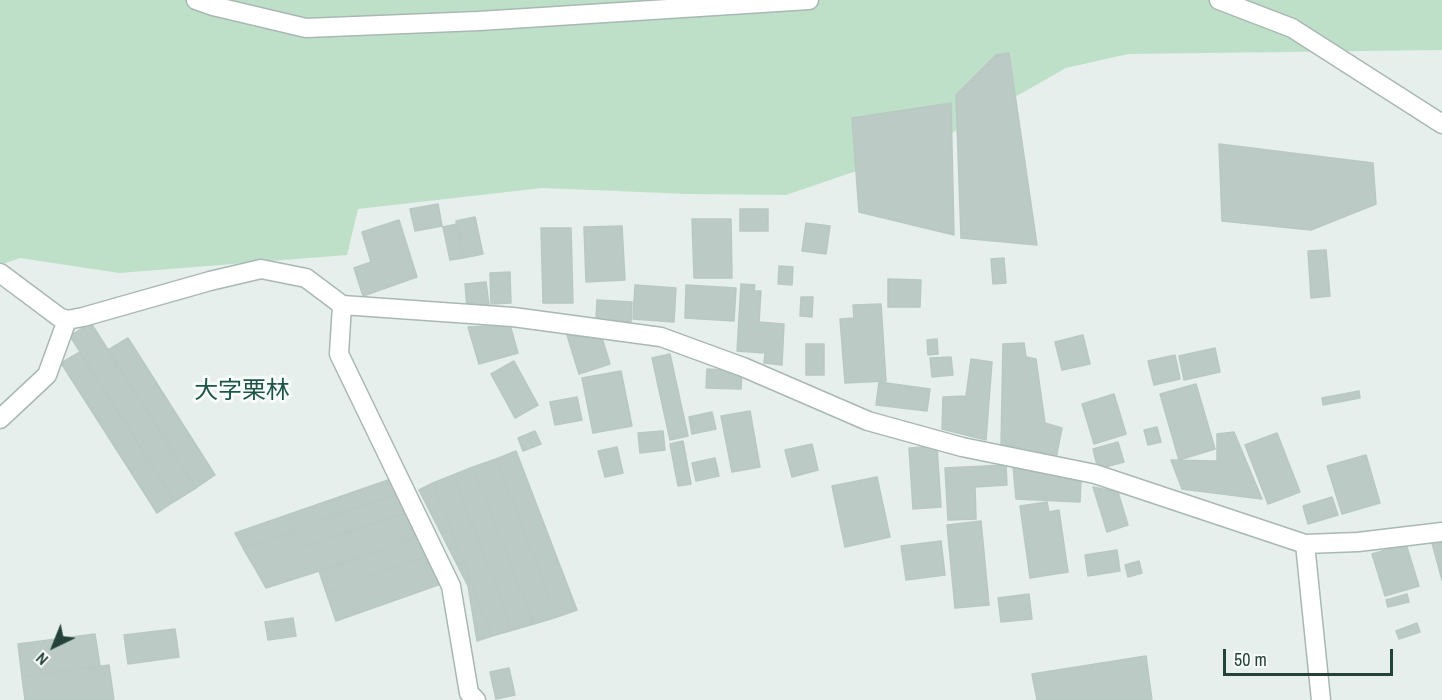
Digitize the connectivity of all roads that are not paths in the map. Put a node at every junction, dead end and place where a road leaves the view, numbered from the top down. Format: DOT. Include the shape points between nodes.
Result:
graph roads {
  1 [pos="196,0"];
  2 [pos="809,0"];
  3 [pos="1219,0"];
  4 [pos="1442,124"];
  5 [pos="0,273"];
  6 [pos="342,305"];
  7 [pos="67,320"];
  8 [pos="0,419"];
  9 [pos="1442,532"];
  10 [pos="1305,544"];
  11 [pos="476,700"];
  12 [pos="1321,700"];
  1 -- 2 [label="street" via="306,28"];
  3 -- 4 [label="street" via="1292,28"];
  5 -- 7 [label="street"];
  6 -- 7 [label="street" via="306,278 261,269"];
  6 -- 10 [label="street" via="513,317 661,337 743,367 868,421 962,447 1095,474"];
  6 -- 11 [label="street" via="339,354 451,586 469,693"];
  7 -- 8 [label="street" via="47,375"];
  9 -- 10 [label="street"];
  10 -- 12 [label="street"];
}
